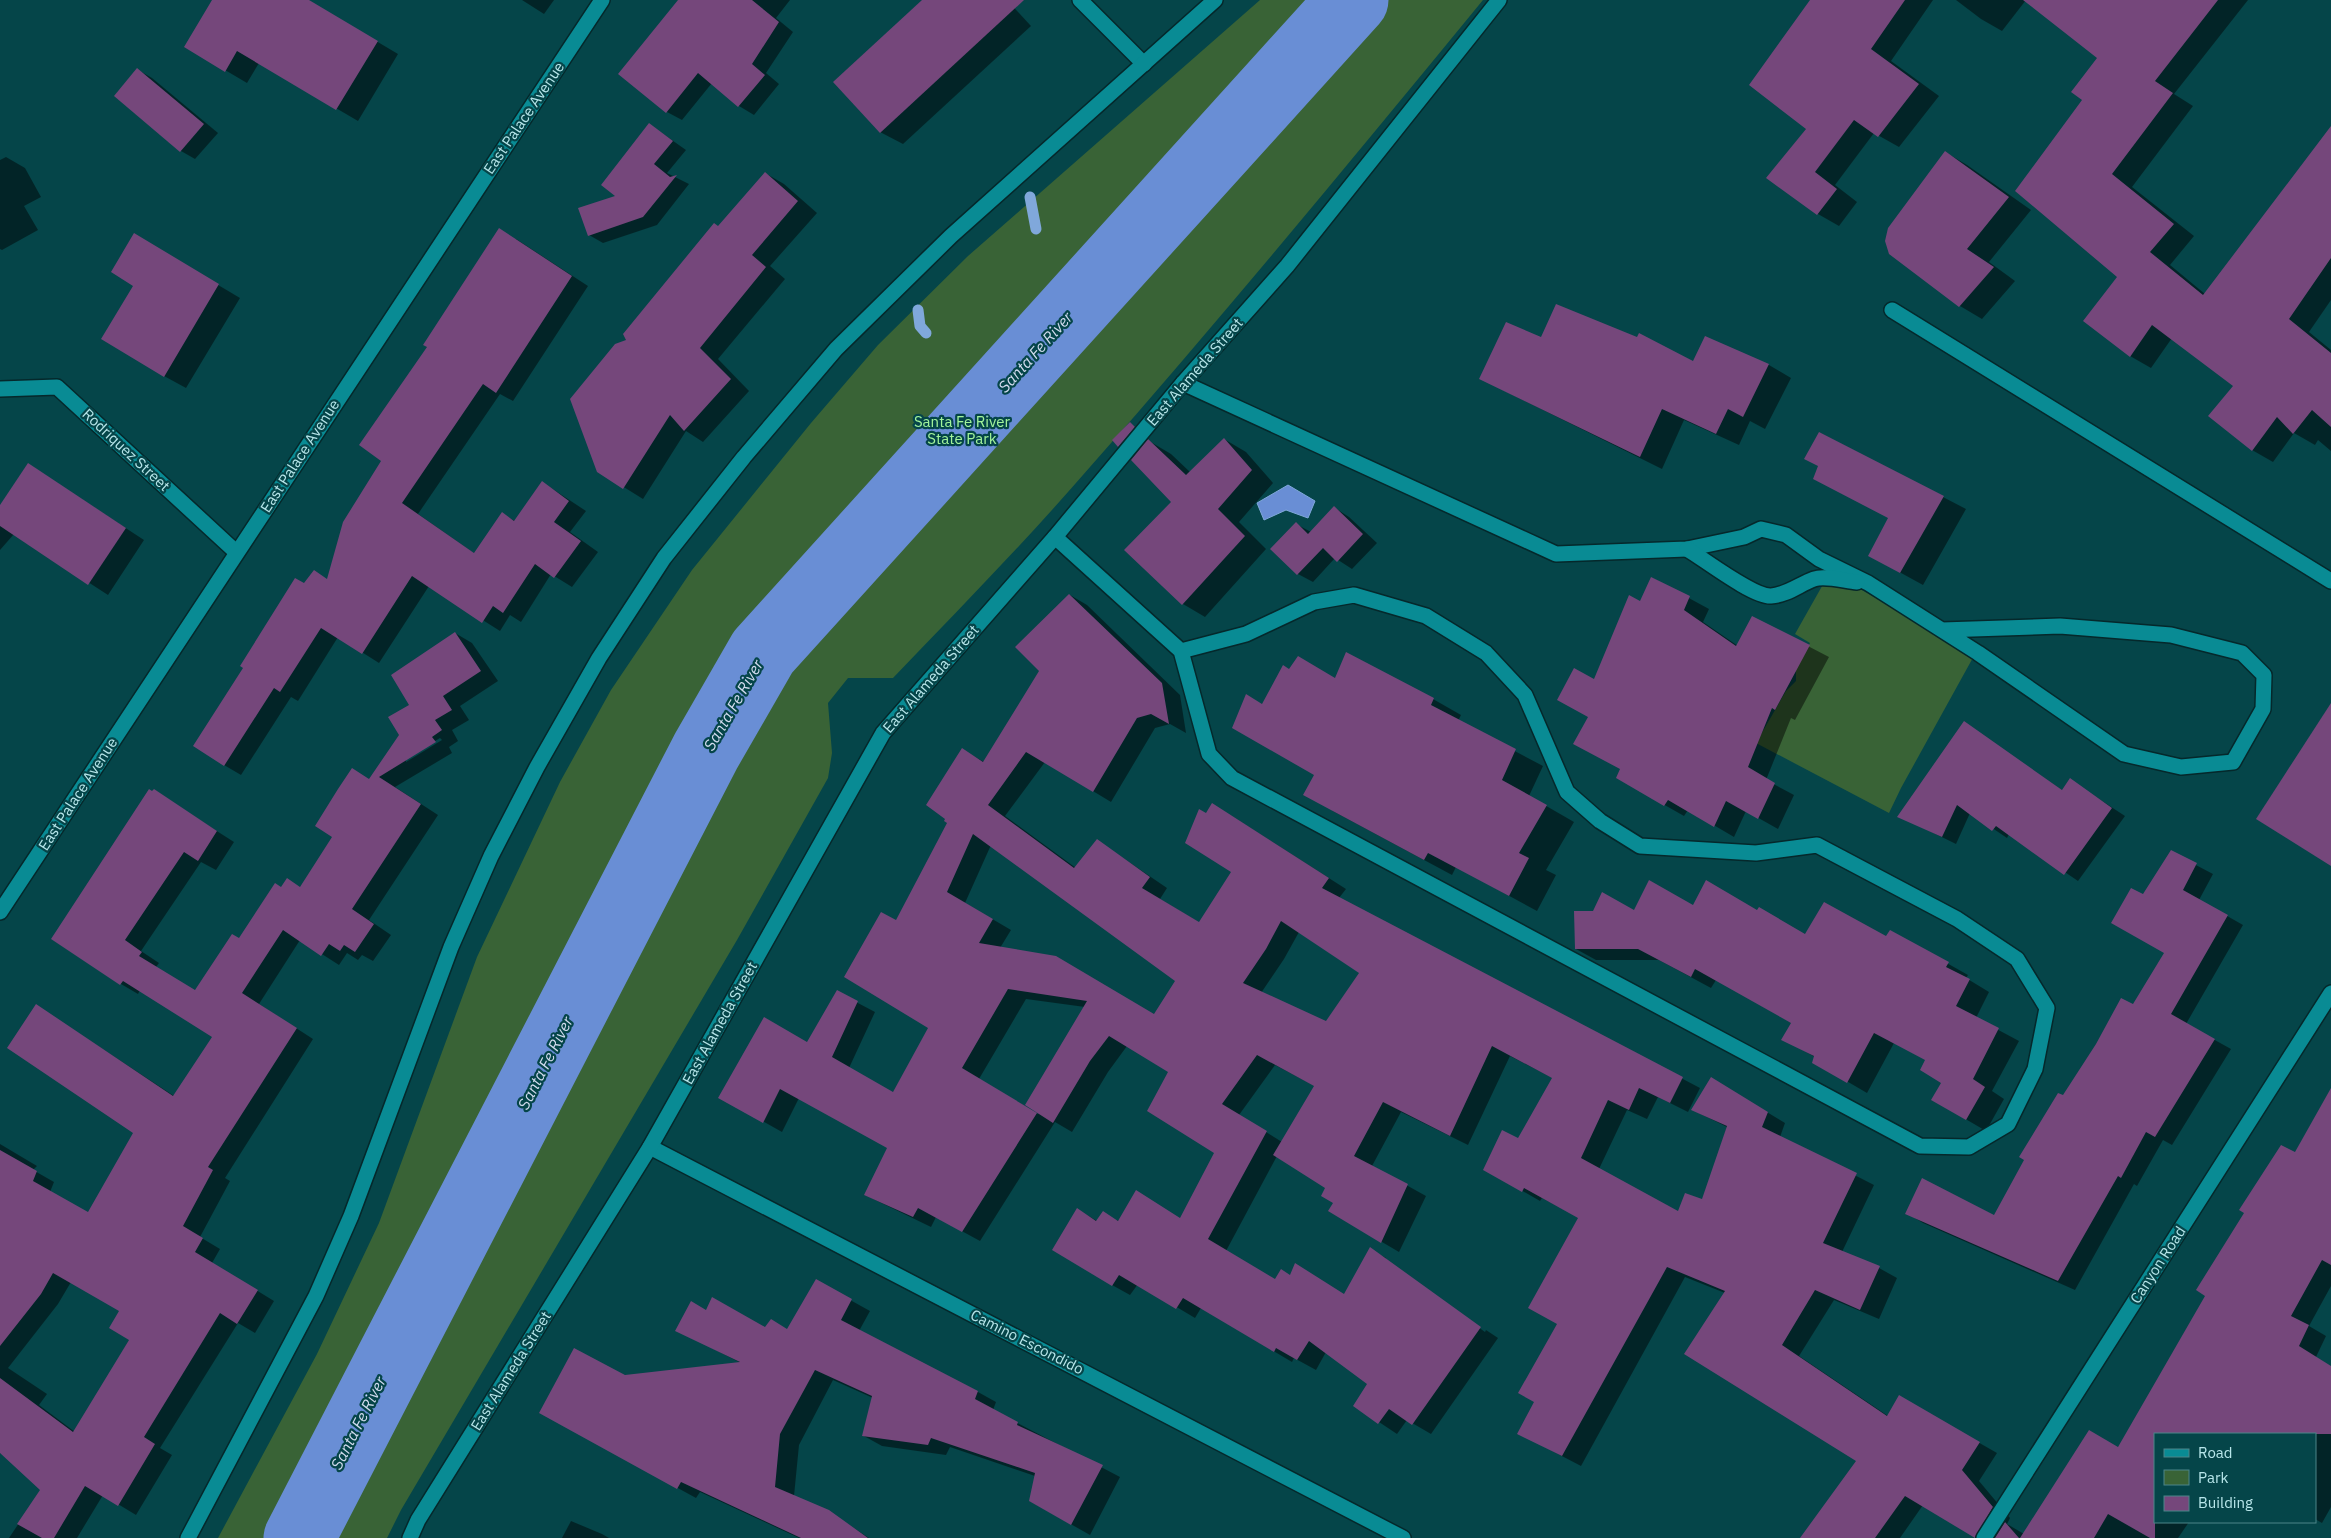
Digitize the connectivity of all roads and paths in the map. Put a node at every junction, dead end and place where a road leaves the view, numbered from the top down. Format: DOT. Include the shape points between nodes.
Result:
graph roads {
  1 [pos="602,0"];
  2 [pos="1080,0"];
  3 [pos="1215,0"];
  4 [pos="1500,0"];
  5 [pos="1144,64"];
  6 [pos="1892,310"];
  7 [pos="1183,383"];
  8 [pos="0,389"];
  9 [pos="1054,537"];
  10 [pos="1687,549"];
  11 [pos="236,552"];
  12 [pos="2331,581"];
  13 [pos="1868,584"];
  14 [pos="1942,630"];
  15 [pos="1181,651"];
  16 [pos="0,912"];
  17 [pos="2331,993"];
  18 [pos="650,1147"];
  19 [pos="188,1538"];
  20 [pos="410,1538"];
  21 [pos="1403,1538"];
  22 [pos="1984,1538"];
  1 -- 11 [label="street, East Palace Avenue"];
  2 -- 5 [label="street"];
  3 -- 5 [label="street"];
  4 -- 7 [label="street, East Alameda Street" via="1287,266"];
  5 -- 19 [label="street" via="951,236 836,349 664,558 599,658 536,766 490,856 451,947 351,1216 316,1296"];
  6 -- 12 [label="street"];
  7 -- 9 [label="street, East Alameda Street"];
  7 -- 10 [label="street" via="1556,554"];
  8 -- 11 [label="street, Rodriquez Street" via="57,387"];
  9 -- 15 [label="street"];
  9 -- 18 [label="street, East Alameda Street" via="883,734"];
  10 -- 13 [label="street" via="1737,583 1770,596 1816,578"];
  10 -- 13 [label="street" via="1744,537 1761,529 1786,535 1819,559"];
  11 -- 16 [label="street, East Palace Avenue"];
  13 -- 14 [label="street"];
  14 -- 14 [label="street" via="2124,754 2181,767 2234,762 2263,709 2264,675 2242,654 2171,635 2060,626"];
  15 -- 15 [label="street" via="1246,634 1314,602 1354,595 1426,616 1486,653 1525,695 1567,792 1600,821 1640,846 1756,853 1817,845 1957,919 2017,959 2047,1008 2035,1069 2008,1124 1969,1147 1920,1146 1232,778 1209,754"];
  17 -- 22 [label="street, Canyon Road"];
  18 -- 20 [label="street, East Alameda Street" via="418,1520"];
  18 -- 21 [label="street, Camino Escondido"];
}
